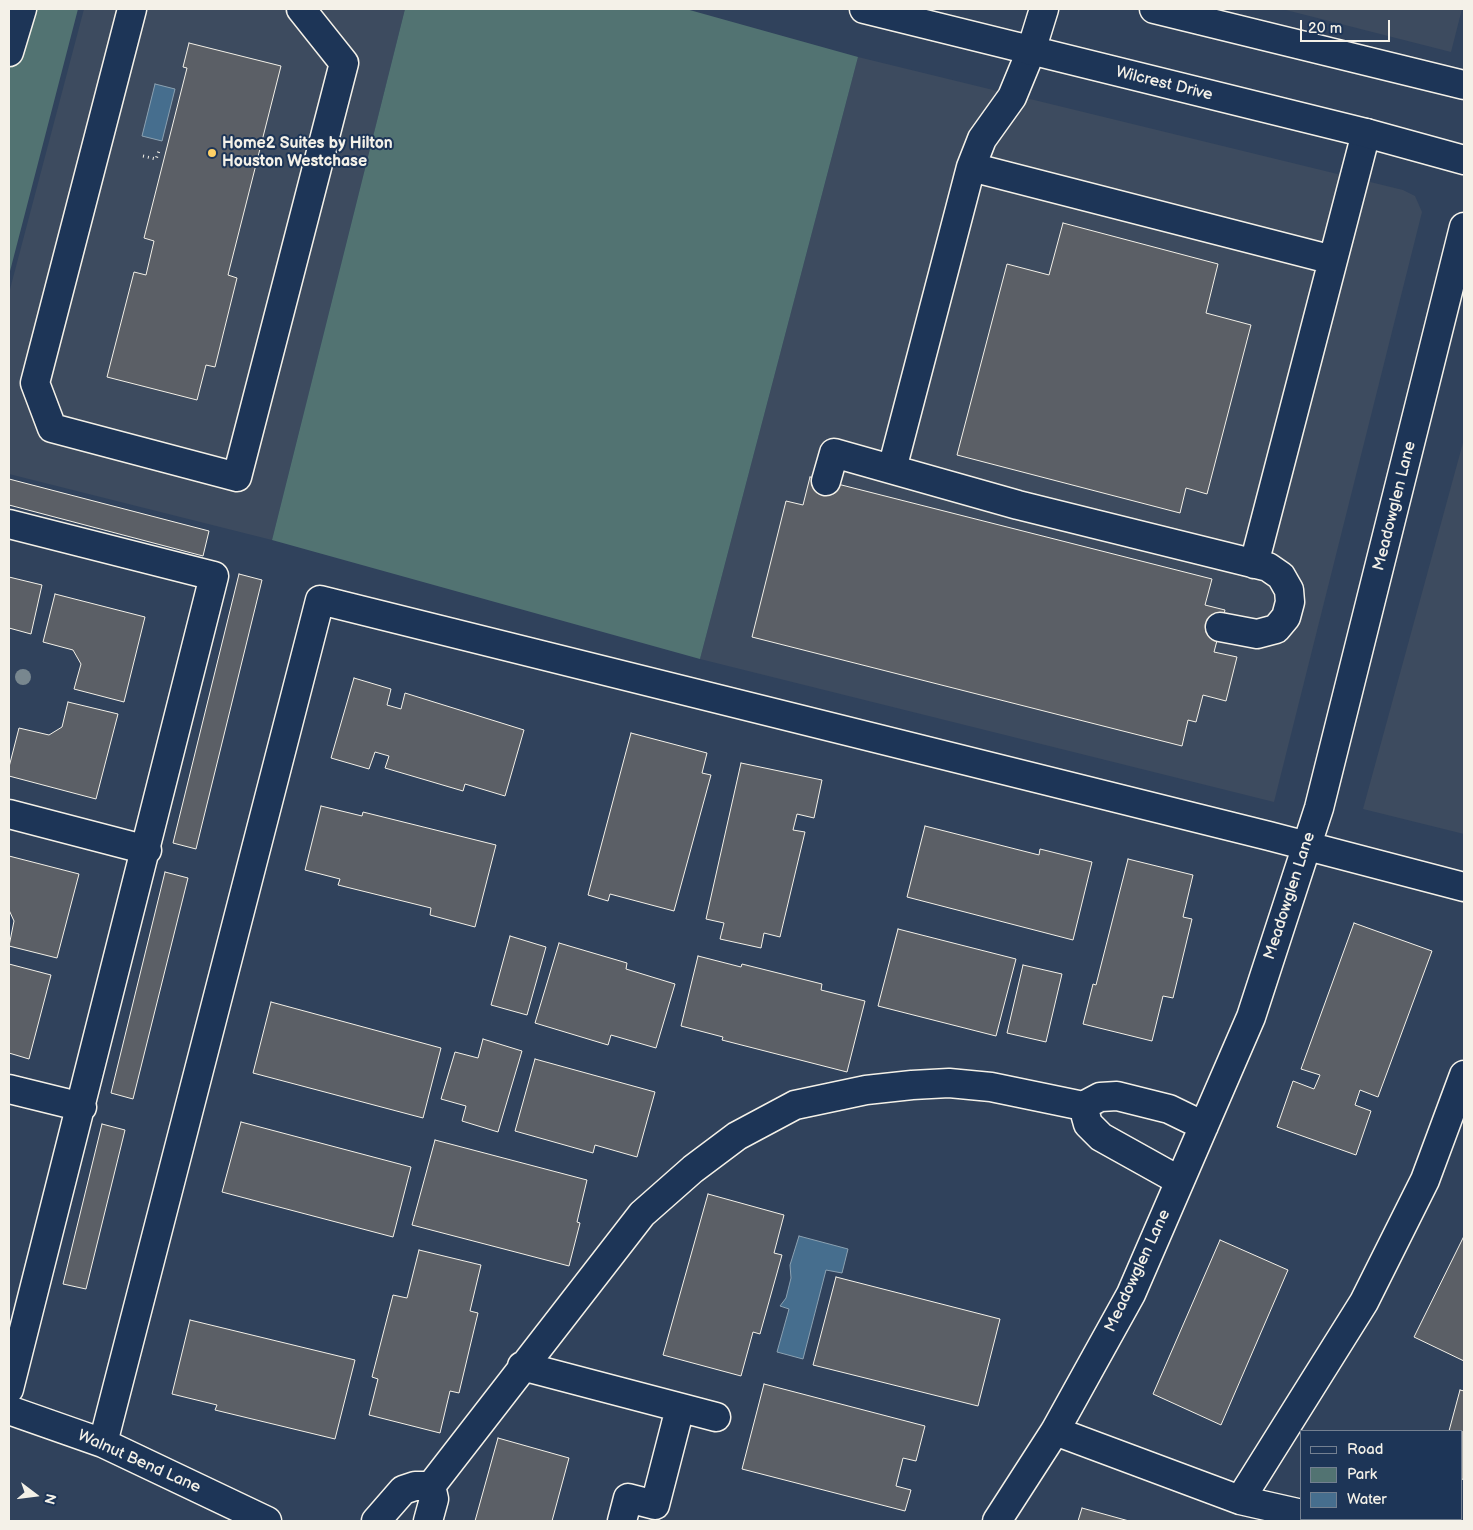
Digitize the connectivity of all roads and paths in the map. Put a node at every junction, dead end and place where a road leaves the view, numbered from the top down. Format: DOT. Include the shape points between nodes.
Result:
graph roads {
  1 [pos="22,9"];
  2 [pos="132,9"];
  3 [pos="301,9"];
  4 [pos="864,9"];
  5 [pos="1044,9"];
  6 [pos="1154,9"];
  7 [pos="1031,51"];
  8 [pos="9,52"];
  9 [pos="1464,85"];
  10 [pos="1366,133"];
  11 [pos="159,152"];
  12 [pos="143,156"];
  13 [pos="1464,160"];
  14 [pos="971,167"];
  15 [pos="1464,226"];
  16 [pos="1333,260"];
  17 [pos="892,470"];
  18 [pos="826,481"];
  19 [pos="9,524"];
  20 [pos="1254,564"];
  21 [pos="1220,628"];
  22 [pos="9,814"];
  23 [pos="1306,845"];
  24 [pos="147,850"];
  25 [pos="1464,887"];
  26 [pos="1464,1075"];
  27 [pos="9,1089"];
  28 [pos="1082,1106"];
  29 [pos="82,1107"];
  30 [pos="1204,1126"];
  31 [pos="1180,1181"];
  32 [pos="522,1366"];
  33 [pos="9,1389"];
  34 [pos="680,1408"];
  35 [pos="9,1410"];
  36 [pos="716,1417"];
  37 [pos="1055,1431"];
  38 [pos="103,1443"];
  39 [pos="431,1486"];
  40 [pos="1240,1500"];
  41 [pos="1300,1514"];
  42 [pos="267,1521"];
  43 [pos="376,1521"];
  44 [pos="428,1521"];
  45 [pos="622,1521"];
  46 [pos="997,1521"];
  1 -- 8 [label="street"];
  2 -- 3 [label="street" via="36,382 52,428 238,477 344,63"];
  4 -- 7 [label="street, Wilcrest Drive"];
  5 -- 7 [label="street"];
  6 -- 9 [label="street"];
  7 -- 10 [label="street, Wilcrest Drive"];
  7 -- 14 [label="street" via="1012,96 982,139"];
  10 -- 13 [label="street, Wilcrest Drive"];
  10 -- 16 [label="street"];
  11 -- 12 [label="path" via="156,160"];
  14 -- 16 [label="street"];
  14 -- 17 [label="street"];
  15 -- 23 [label="street, Meadowglen Lane" via="1334,754"];
  16 -- 20 [label="street"];
  17 -- 18 [label="street" via="834,453"];
  17 -- 20 [label="street"];
  19 -- 24 [label="street" via="214,576"];
  20 -- 21 [label="street" via="1281,576 1289,590 1286,617 1276,629 1257,634"];
  22 -- 24 [label="street"];
  23 -- 25 [label="street"];
  23 -- 30 [label="street, Meadowglen Lane" via="1251,1017"];
  23 -- 38 [label="street" via="320,600"];
  24 -- 29 [label="street"];
  26 -- 40 [label="street" via="1425,1180 1364,1302"];
  27 -- 29 [label="street"];
  28 -- 30 [label="street" via="1100,1097 1117,1096 1169,1109"];
  28 -- 31 [label="street" via="1088,1124 1101,1136"];
  28 -- 32 [label="street" via="991,1086 949,1084 866,1090 795,1105 737,1136 642,1214"];
  29 -- 33 [label="street"];
  30 -- 31 [label="street, Meadowglen Lane"];
  31 -- 37 [label="street, Meadowglen Lane" via="1131,1294"];
  32 -- 34 [label="street"];
  32 -- 39 [label="street"];
  34 -- 36 [label="street"];
  34 -- 45 [label="street" via="655,1505 628,1498"];
  35 -- 38 [label="street, Walnut Bend Lane"];
  37 -- 40 [label="street"];
  37 -- 46 [label="street, Meadowglen Lane"];
  38 -- 42 [label="street, Walnut Bend Lane"];
  39 -- 43 [label="street" via="402,1490"];
  39 -- 44 [label="street" via="434,1499"];
  40 -- 41 [label="street"];
}
